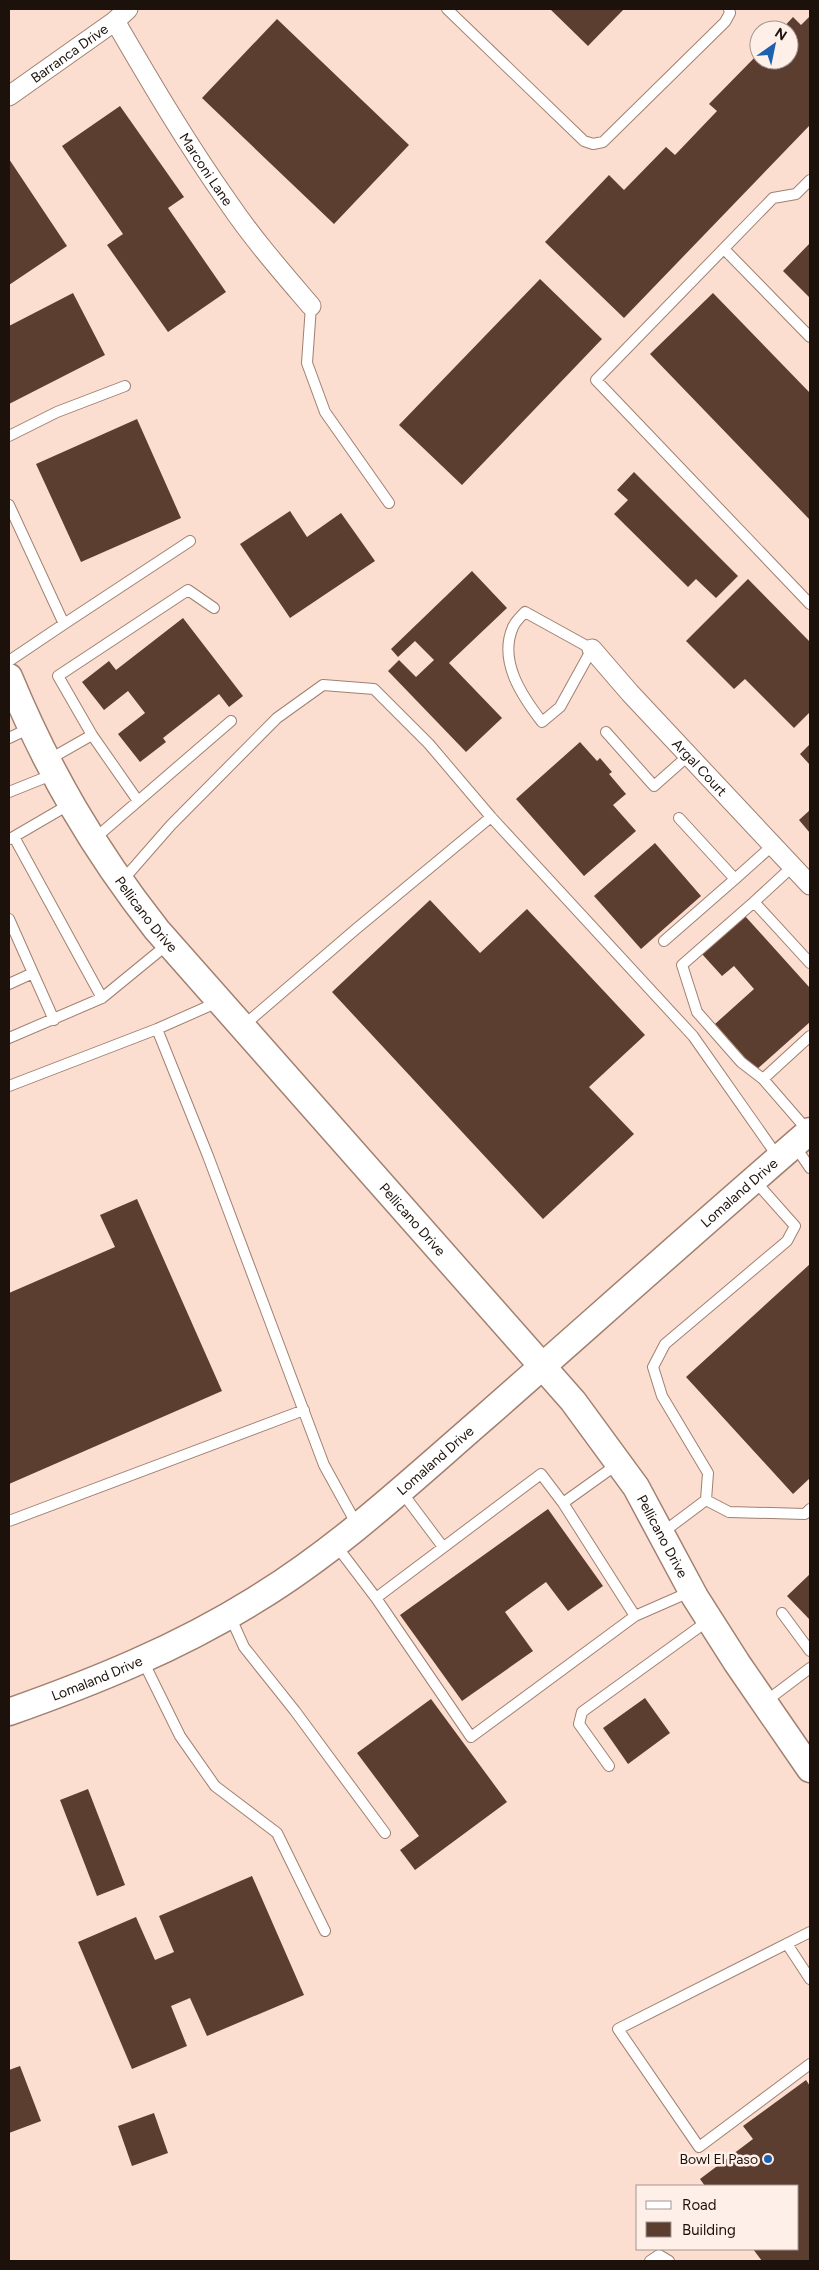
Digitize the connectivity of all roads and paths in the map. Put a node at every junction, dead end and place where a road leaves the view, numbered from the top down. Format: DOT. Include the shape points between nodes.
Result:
graph roads {
  1 [pos="447,9"];
  2 [pos="729,9"];
  3 [pos="122,15"];
  4 [pos="9,96"];
  5 [pos="810,180"];
  6 [pos="724,249"];
  7 [pos="311,306"];
  8 [pos="810,337"];
  9 [pos="125,386"];
  10 [pos="9,436"];
  11 [pos="389,503"];
  12 [pos="9,505"];
  13 [pos="190,541"];
  14 [pos="810,604"];
  15 [pos="214,608"];
  16 [pos="64,624"];
  17 [pos="592,649"];
  18 [pos="9,661"];
  19 [pos="9,677"];
  20 [pos="231,721"];
  21 [pos="606,732"];
  22 [pos="20,733"];
  23 [pos="92,735"];
  24 [pos="689,755"];
  25 [pos="50,767"];
  26 [pos="9,792"];
  27 [pos="138,801"];
  28 [pos="70,804"];
  29 [pos="491,817"];
  30 [pos="679,818"];
  31 [pos="12,838"];
  32 [pos="92,841"];
  33 [pos="773,845"];
  34 [pos="793,866"];
  35 [pos="735,879"];
  36 [pos="120,883"];
  37 [pos="810,885"];
  38 [pos="754,902"];
  39 [pos="9,919"];
  40 [pos="664,941"];
  41 [pos="168,944"];
  42 [pos="810,963"];
  43 [pos="33,974"];
  44 [pos="9,984"];
  45 [pos="102,998"];
  46 [pos="219,1002"];
  47 [pos="54,1020"];
  48 [pos="242,1027"];
  49 [pos="157,1030"];
  50 [pos="810,1036"];
  51 [pos="9,1038"];
  52 [pos="763,1079"];
  53 [pos="9,1086"];
  54 [pos="798,1142"];
  55 [pos="810,1168"];
  56 [pos="754,1180"];
  57 [pos="543,1366"];
  58 [pos="304,1410"];
  59 [pos="619,1463"];
  60 [pos="401,1490"];
  61 [pos="706,1500"];
  62 [pos="563,1503"];
  63 [pos="810,1509"];
  64 [pos="9,1521"];
  65 [pos="356,1526"];
  66 [pos="661,1533"];
  67 [pos="334,1544"];
  68 [pos="443,1547"];
  69 [pos="692,1591"];
  70 [pos="376,1598"];
  71 [pos="782,1613"];
  72 [pos="229,1615"];
  73 [pos="635,1616"];
  74 [pos="710,1620"];
  75 [pos="810,1651"];
  76 [pos="142,1660"];
  77 [pos="810,1668"];
  78 [pos="764,1702"];
  79 [pos="9,1712"];
  80 [pos="609,1766"];
  81 [pos="810,1769"];
  82 [pos="385,1833"];
  83 [pos="325,1931"];
  84 [pos="810,1932"];
  85 [pos="787,1944"];
  86 [pos="810,1979"];
  87 [pos="810,2064"];
  88 [pos="650,2261"];
  89 [pos="670,2261"];
  1 -- 2 [label="lane" via="584,142 593,144 603,142 725,22"];
  3 -- 4 [label="street, Barranca Drive"];
  3 -- 7 [label="street, Marconi Lane" via="152,84 228,203"];
  5 -- 6 [label="lane" via="796,194 773,198"];
  6 -- 8 [label="lane"];
  6 -- 14 [label="lane" via="596,380"];
  7 -- 11 [label="lane" via="307,363 325,412"];
  9 -- 10 [label="lane" via="57,412"];
  12 -- 16 [label="lane"];
  13 -- 16 [label="lane"];
  15 -- 23 [label="lane" via="188,590 58,676"];
  16 -- 18 [label="lane"];
  17 -- 17 [label="lane" via="525,612 513,626 508,646 511,670 525,700 542,722 560,707"];
  17 -- 24 [label="street, Argal Court"];
  19 -- 22 [label="street, Pellicano Drive"];
  20 -- 27 [label="lane"];
  21 -- 24 [label="lane" via="654,786"];
  22 -- 25 [label="street, Pellicano Drive"];
  23 -- 25 [label="lane"];
  23 -- 27 [label="lane"];
  24 -- 33 [label="street, Argal Court"];
  25 -- 26 [label="lane"];
  25 -- 28 [label="street, Pellicano Drive"];
  27 -- 32 [label="lane"];
  28 -- 31 [label="lane"];
  28 -- 32 [label="street, Pellicano Drive"];
  29 -- 36 [label="lane" via="429,744 374,689 323,685 277,718 171,825"];
  29 -- 48 [label="lane"];
  29 -- 54 [label="lane" via="693,1036"];
  30 -- 35 [label="lane"];
  31 -- 45 [label="lane"];
  32 -- 36 [label="street, Pellicano Drive"];
  33 -- 34 [label="street, Argal Court"];
  33 -- 35 [label="lane"];
  34 -- 37 [label="street, Argal Court"];
  34 -- 38 [label="lane"];
  35 -- 40 [label="lane"];
  36 -- 41 [label="street, Pellicano Drive"];
  38 -- 42 [label="lane"];
  38 -- 52 [label="lane" via="682,965 697,1012 741,1062"];
  39 -- 43 [label="lane"];
  41 -- 45 [label="lane"];
  41 -- 46 [label="street, Pellicano Drive"];
  43 -- 44 [label="lane"];
  43 -- 47 [label="lane"];
  45 -- 47 [label="lane"];
  46 -- 48 [label="street, Pellicano Drive"];
  46 -- 49 [label="lane"];
  47 -- 51 [label="lane"];
  48 -- 57 [label="street, Pellicano Drive"];
  49 -- 53 [label="lane"];
  49 -- 58 [label="lane"];
  50 -- 52 [label="lane"];
  52 -- 54 [label="lane"];
  54 -- 55 [label="lane"];
  54 -- 56 [label="street, Lomaland Drive"];
  56 -- 57 [label="street, Lomaland Drive"];
  56 -- 61 [label="lane" via="794,1226 787,1242 665,1344 653,1367 662,1396 708,1473"];
  57 -- 59 [label="street, Pellicano Drive"];
  57 -- 60 [label="street, Lomaland Drive"];
  58 -- 64 [label="lane"];
  58 -- 65 [label="lane" via="324,1465"];
  59 -- 62 [label="lane"];
  59 -- 66 [label="street, Pellicano Drive"];
  60 -- 65 [label="street, Lomaland Drive"];
  60 -- 68 [label="lane"];
  61 -- 63 [label="lane" via="729,1512 805,1514"];
  61 -- 66 [label="lane"];
  62 -- 68 [label="lane" via="541,1474"];
  62 -- 73 [label="lane"];
  65 -- 67 [label="street, Lomaland Drive"];
  66 -- 69 [label="street, Pellicano Drive"];
  67 -- 70 [label="lane"];
  67 -- 72 [label="street, Lomaland Drive"];
  68 -- 70 [label="lane"];
  69 -- 73 [label="lane"];
  69 -- 74 [label="street, Pellicano Drive"];
  70 -- 73 [label="lane" via="471,1737"];
  71 -- 75 [label="lane"];
  72 -- 76 [label="street, Lomaland Drive"];
  72 -- 82 [label="lane" via="244,1647"];
  74 -- 78 [label="street, Pellicano Drive"];
  74 -- 80 [label="lane" via="582,1712 579,1724"];
  76 -- 79 [label="street, Lomaland Drive"];
  76 -- 83 [label="lane" via="180,1736 215,1786 277,1833"];
  77 -- 78 [label="lane"];
  78 -- 81 [label="street, Pellicano Drive"];
  84 -- 85 [label="lane"];
  85 -- 86 [label="lane"];
  85 -- 87 [label="lane" via="618,2029 699,2147"];
  88 -- 89 [label="lane" via="658,2256"];
}
